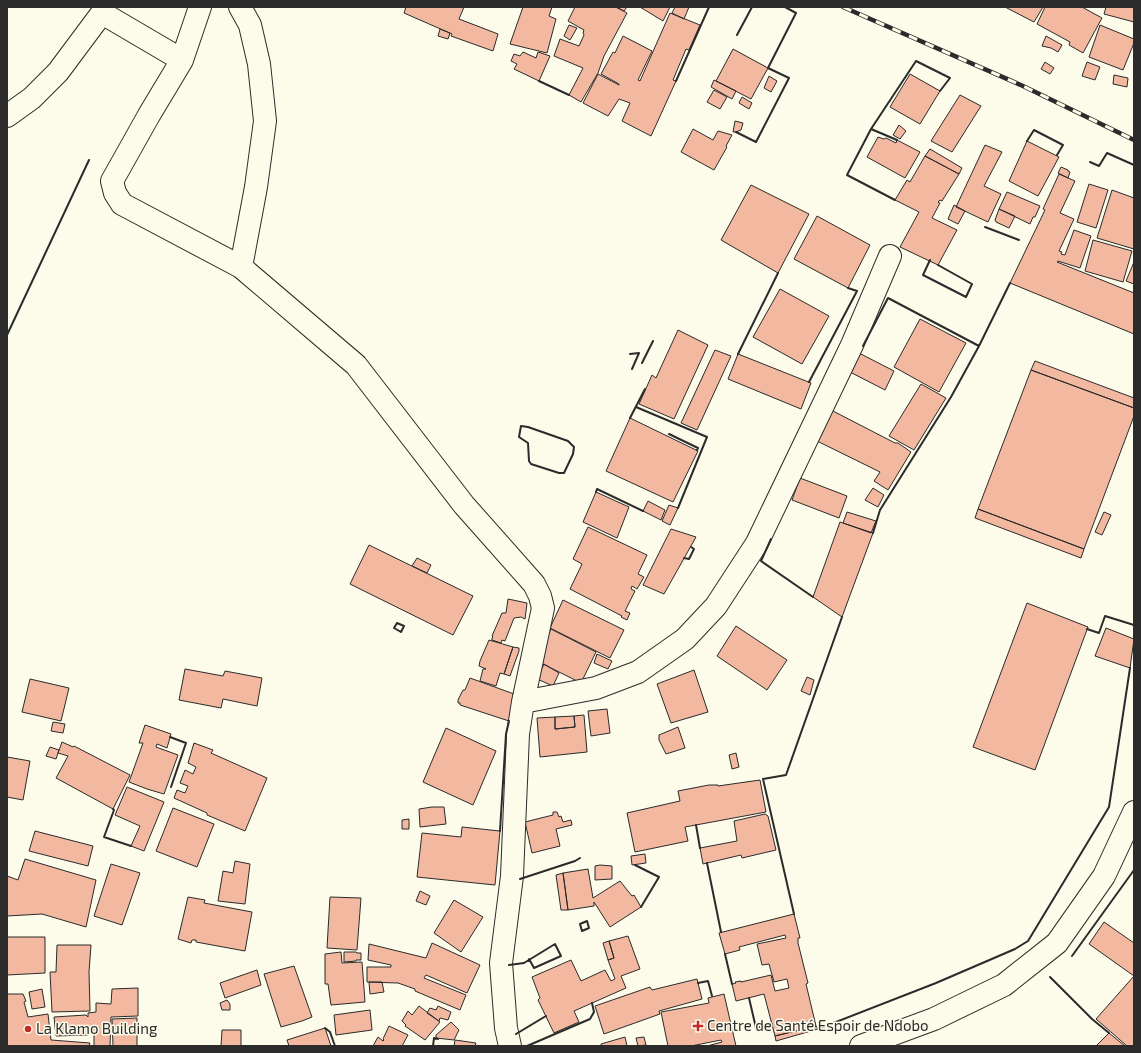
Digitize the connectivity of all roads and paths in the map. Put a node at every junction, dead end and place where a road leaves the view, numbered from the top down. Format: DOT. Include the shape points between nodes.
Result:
graph roads {
  1 [pos="200,7"];
  2 [pos="240,7"];
  3 [pos="182,60"];
  4 [pos="7,116"];
  5 [pos="890,256"];
  6 [pos="241,268"];
  7 [pos="523,702"];
  8 [pos="1134,812"];
  9 [pos="510,1046"];
  10 [pos="861,1046"];
  1 -- 3 [label="street"];
  2 -- 6 [label="street" via="250,25 265,121"];
  3 -- 4 [label="street" via="102,13 58,72 32,98"];
  3 -- 6 [label="street" via="112,181 115,193 122,204"];
  5 -- 7 [label="street" via="852,345 757,543 716,606 684,639 638,672 596,688"];
  6 -- 7 [label="street" via="356,365 464,505 534,584 542,608"];
  7 -- 9 [label="street" via="518,734 512,876 501,963 506,1028"];
  8 -- 10 [label="street" via="1104,876 1057,943 1004,985 934,1019"];
}
